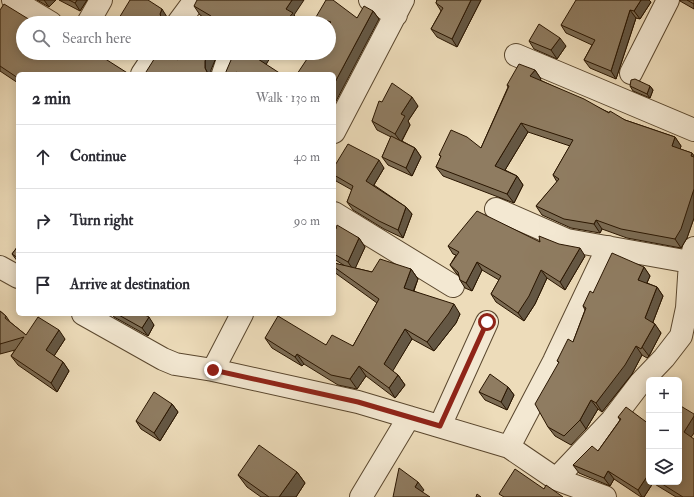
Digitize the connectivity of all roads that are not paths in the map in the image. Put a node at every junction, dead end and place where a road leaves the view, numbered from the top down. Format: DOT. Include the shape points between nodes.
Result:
graph roads {
  1 [pos="13,0"];
  2 [pos="101,0"];
  3 [pos="195,0"];
  4 [pos="370,0"];
  5 [pos="668,0"];
  6 [pos="399,7"];
  7 [pos="39,16"];
  8 [pos="92,16"];
  9 [pos="183,16"];
  10 [pos="516,55"];
  11 [pos="151,60"];
  12 [pos="228,60"];
  13 [pos="143,72"];
  14 [pos="224,72"];
  15 [pos="631,73"];
  16 [pos="336,128"];
  17 [pos="694,130"];
  18 [pos="496,209"];
  19 [pos="336,214"];
  20 [pos="608,247"];
  21 [pos="685,258"];
  22 [pos="0,267"];
  23 [pos="16,276"];
  24 [pos="453,286"];
  25 [pos="87,316"];
  26 [pos="241,316"];
  27 [pos="487,322"];
  28 [pos="213,370"];
  29 [pos="410,417"];
  30 [pos="440,426"];
  31 [pos="509,447"];
  32 [pos="556,479"];
  33 [pos="361,497"];
  34 [pos="605,497"];
  1 -- 7 [label="street"];
  2 -- 8 [label="street"];
  3 -- 9 [label="street"];
  4 -- 6 [label="street"];
  5 -- 15 [label="street"];
  6 -- 16 [label="street"];
  10 -- 17 [label="street"];
  11 -- 13 [label="street"];
  12 -- 14 [label="street"];
  18 -- 20 [label="street" via="568,240"];
  19 -- 24 [label="street"];
  20 -- 21 [label="street"];
  20 -- 31 [label="street" via="554,361"];
  21 -- 32 [label="street" via="688,308 681,336 612,420"];
  22 -- 23 [label="street"];
  25 -- 28 [label="street" via="163,359 175,364"];
  26 -- 28 [label="street"];
  27 -- 30 [label="street"];
  28 -- 29 [label="street" via="358,402"];
  29 -- 30 [label="street"];
  29 -- 33 [label="street"];
  30 -- 31 [label="street"];
  31 -- 32 [label="street"];
  32 -- 34 [label="street"];
}
